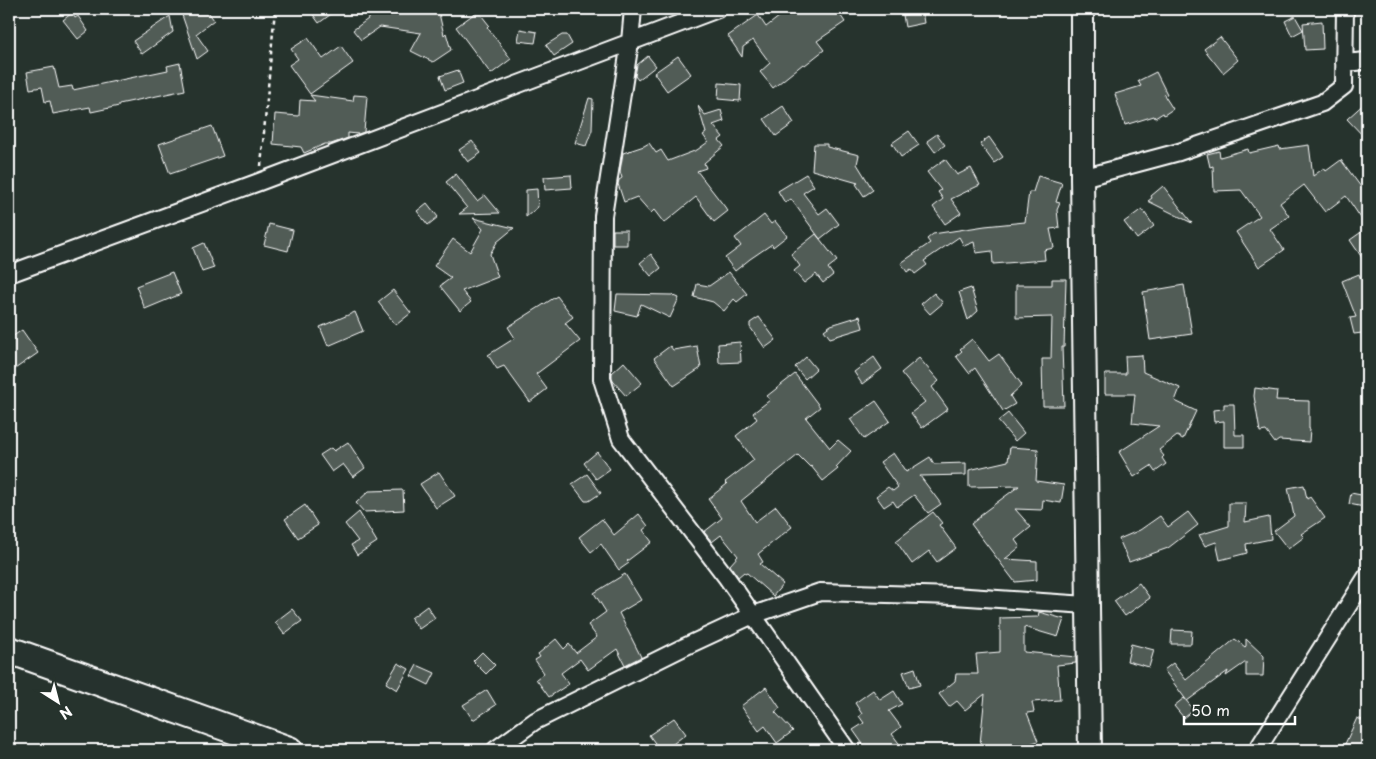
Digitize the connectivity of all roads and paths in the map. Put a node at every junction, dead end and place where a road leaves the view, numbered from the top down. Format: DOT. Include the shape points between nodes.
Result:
graph roads {
  1 [pos="275,9"];
  2 [pos="634,9"];
  3 [pos="718,9"];
  4 [pos="1082,9"];
  5 [pos="1345,9"];
  6 [pos="630,42"];
  7 [pos="1367,61"];
  8 [pos="1344,63"];
  9 [pos="1082,178"];
  10 [pos="259,182"];
  11 [pos="9,274"];
  12 [pos="1367,576"];
  13 [pos="1087,605"];
  14 [pos="753,615"];
  15 [pos="9,650"];
  16 [pos="289,750"];
  17 [pos="495,750"];
  18 [pos="847,750"];
  19 [pos="1090,750"];
  20 [pos="1257,750"];
  1 -- 10 [label="path"];
  2 -- 6 [label="street"];
  3 -- 6 [label="street"];
  4 -- 9 [label="main road"];
  5 -- 8 [label="street"];
  6 -- 10 [label="street"];
  6 -- 14 [label="street" via="603,216 602,379 621,439"];
  7 -- 8 [label="street"];
  8 -- 9 [label="street" via="1344,86 1322,103 1179,152"];
  9 -- 13 [label="main road"];
  10 -- 11 [label="street"];
  12 -- 20 [label="street"];
  13 -- 14 [label="street" via="954,596 820,592"];
  13 -- 19 [label="main road"];
  14 -- 17 [label="street" via="535,721"];
  14 -- 18 [label="street"];
  15 -- 16 [label="highway"];
}
